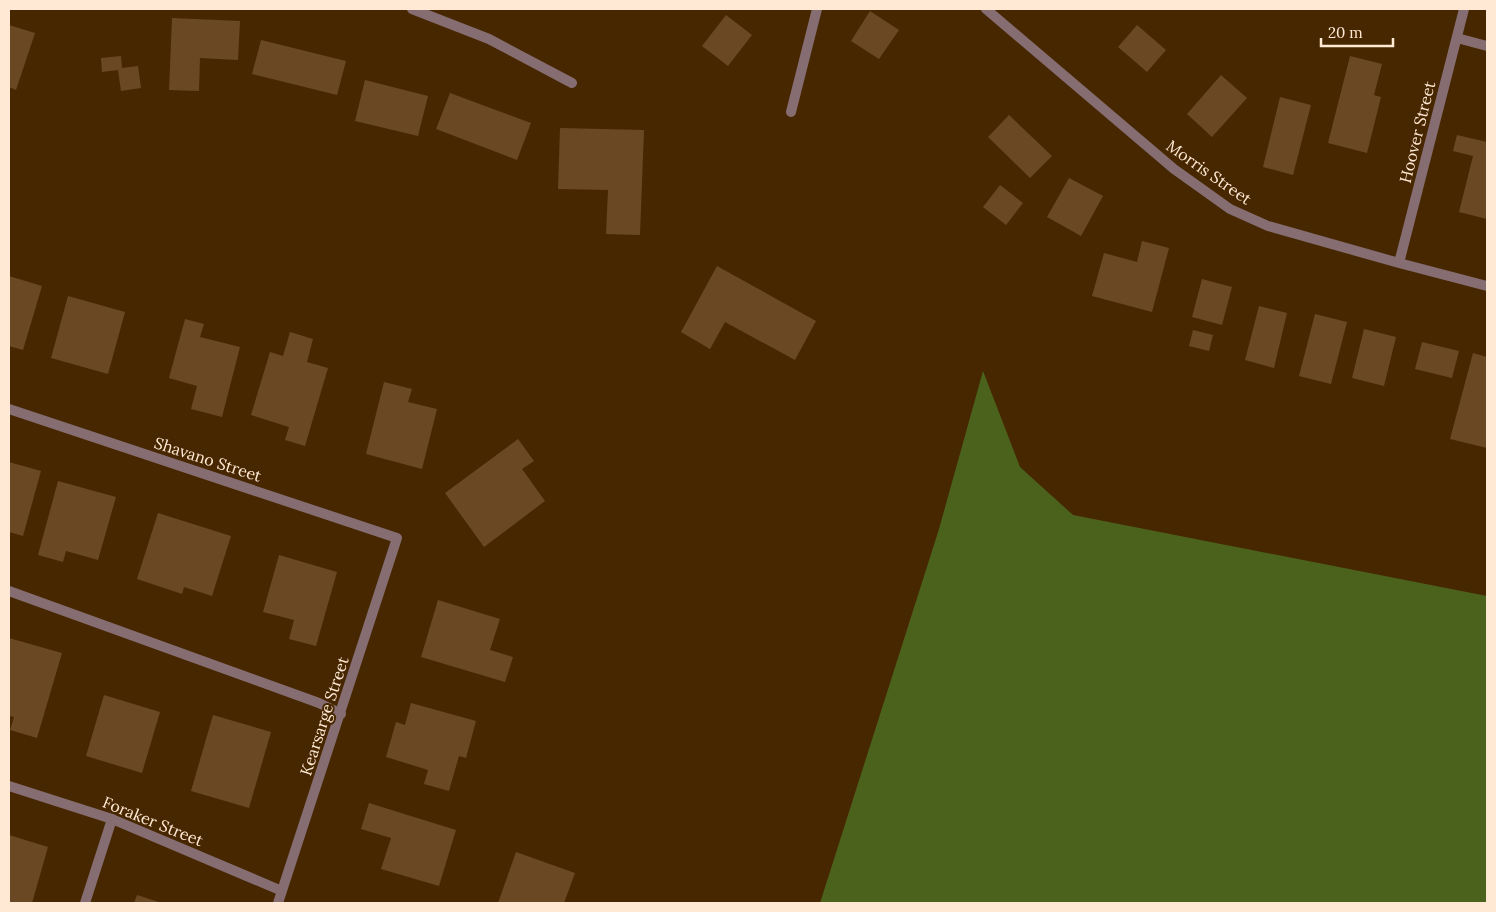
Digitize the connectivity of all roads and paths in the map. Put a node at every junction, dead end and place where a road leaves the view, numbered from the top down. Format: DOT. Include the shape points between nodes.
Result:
graph roads {
  1 [pos="412,9"];
  2 [pos="817,9"];
  3 [pos="986,9"];
  4 [pos="1464,9"];
  5 [pos="1457,38"];
  6 [pos="1487,46"];
  7 [pos="572,84"];
  8 [pos="790,112"];
  9 [pos="1399,263"];
  10 [pos="1487,286"];
  11 [pos="9,409"];
  12 [pos="397,538"];
  13 [pos="9,591"];
  14 [pos="341,714"];
  15 [pos="9,786"];
  16 [pos="112,819"];
  17 [pos="282,891"];
  18 [pos="84,903"];
  19 [pos="278,903"];
  1 -- 7 [label="street" via="489,39"];
  2 -- 8 [label="street"];
  3 -- 9 [label="street, Morris Street" via="1174,169 1230,209 1268,226"];
  4 -- 5 [label="street, Hoover Street"];
  5 -- 6 [label="street"];
  5 -- 9 [label="street, Hoover Street"];
  9 -- 10 [label="street, Morris Street"];
  11 -- 12 [label="street, Shavano Street"];
  12 -- 14 [label="street, Kearsarge Street"];
  13 -- 14 [label="street" via="319,703"];
  14 -- 17 [label="street, Kearsarge Street"];
  15 -- 16 [label="street, Foraker Street"];
  16 -- 17 [label="street, Foraker Street"];
  16 -- 18 [label="street"];
  17 -- 19 [label="street, Kearsarge Street"];
}
